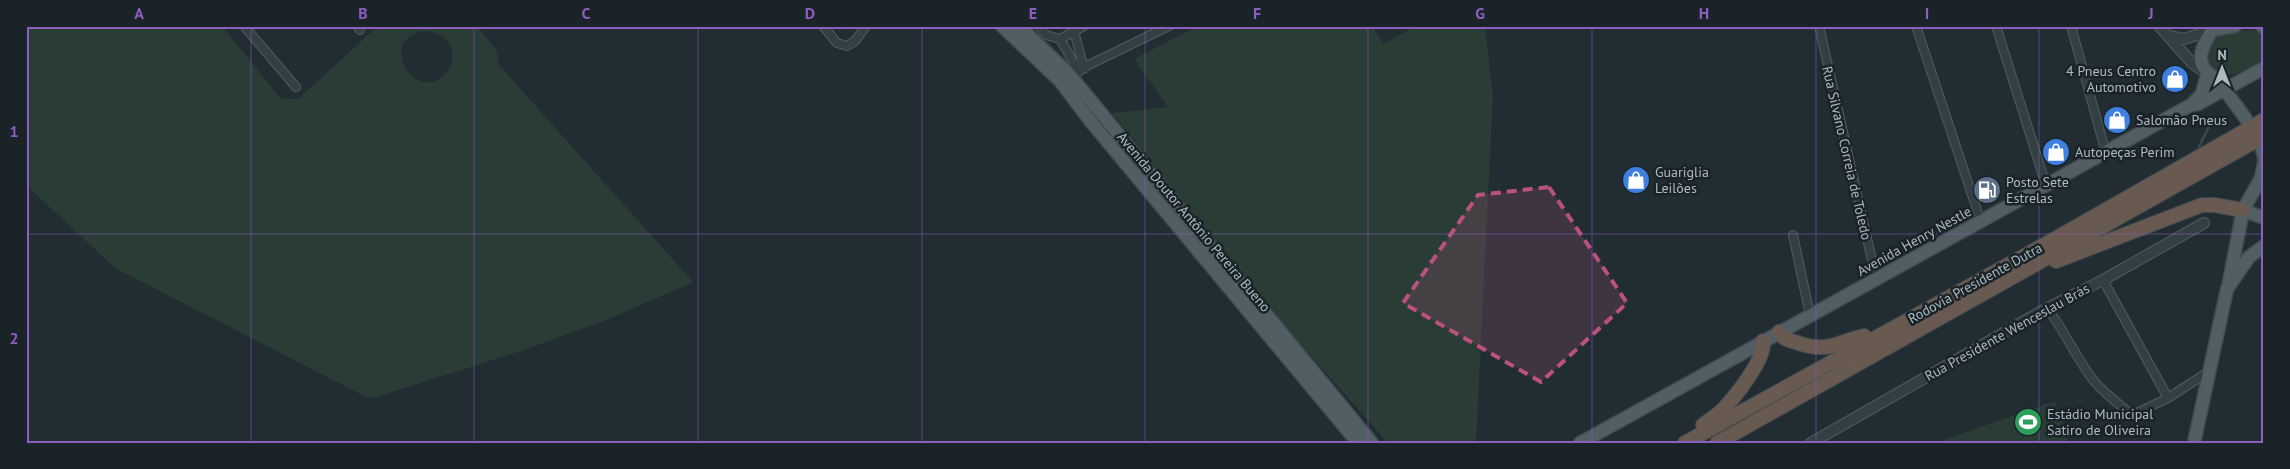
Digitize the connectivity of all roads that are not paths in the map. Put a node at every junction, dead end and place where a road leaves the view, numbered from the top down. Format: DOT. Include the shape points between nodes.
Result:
graph roads {
  1 [pos="823,26"];
  2 [pos="866,26"];
  3 [pos="1002,26"];
  4 [pos="1018,26"];
  5 [pos="1039,26"];
  6 [pos="1084,26"];
  7 [pos="1169,26"];
  8 [pos="1916,26"];
  9 [pos="1996,26"];
  10 [pos="2071,26"];
  11 [pos="2159,26"];
  12 [pos="2234,26"];
  13 [pos="247,27"];
  14 [pos="1818,27"];
  15 [pos="2212,30"];
  16 [pos="1074,32"];
  17 [pos="2168,35"];
  18 [pos="1060,39"];
  19 [pos="2264,68"];
  20 [pos="1073,74"];
  21 [pos="2207,74"];
  22 [pos="2246,78"];
  23 [pos="296,88"];
  24 [pos="2224,90"];
  25 [pos="2194,105"];
  26 [pos="2236,106"];
  27 [pos="2246,119"];
  28 [pos="2264,120"];
  29 [pos="2263,147"];
  30 [pos="2106,153"];
  31 [pos="2264,163"];
  32 [pos="2046,185"];
  33 [pos="2243,210"];
  34 [pos="2264,218"];
  35 [pos="1981,222"];
  36 [pos="2204,223"];
  37 [pos="1793,235"];
  38 [pos="2264,246"];
  39 [pos="2020,274"];
  40 [pos="1876,278"];
  41 [pos="2103,280"];
  42 [pos="2227,289"];
  43 [pos="2047,308"];
  44 [pos="1810,315"];
  45 [pos="1886,331"];
  46 [pos="1779,332"];
  47 [pos="1763,341"];
  48 [pos="2208,372"];
  49 [pos="2168,398"];
  50 [pos="1358,443"];
  51 [pos="1372,443"];
  52 [pos="1580,443"];
  53 [pos="1681,443"];
  54 [pos="1685,443"];
  55 [pos="1718,443"];
  56 [pos="1811,443"];
  57 [pos="2194,443"];
  1 -- 2 [label="street" via="837,43 847,46"];
  3 -- 20 [label="main road, Avenida Doutor Antônio Pereira Bueno"];
  4 -- 20 [label="main road, Avenida Doutor Antônio Pereira Bueno"];
  5 -- 18 [label="street" via="1046,34"];
  6 -- 16 [label="street"];
  7 -- 20 [label="street"];
  8 -- 35 [label="street"];
  9 -- 32 [label="street"];
  10 -- 30 [label="street"];
  11 -- 17 [label="street"];
  12 -- 15 [label="main road"];
  13 -- 23 [label="street"];
  14 -- 40 [label="street, Rua Silvano Correia de Toledo"];
  15 -- 17 [label="street" via="2184,39"];
  15 -- 21 [label="main road" via="2201,54"];
  16 -- 18 [label="street"];
  16 -- 20 [label="street"];
  17 -- 21 [label="street" via="2192,63"];
  18 -- 20 [label="street"];
  19 -- 22 [label="main road, Avenida Henry Nestle"];
  20 -- 50 [label="main road, Avenida Doutor Antônio Pereira Bueno" via="1098,131"];
  20 -- 51 [label="main road, Avenida Doutor Antônio Pereira Bueno"];
  21 -- 22 [label="main road" via="2229,80"];
  21 -- 24 [label="main road"];
  21 -- 25 [label="main road" via="2202,94"];
  22 -- 24 [label="main road, Avenida Henry Nestle"];
  24 -- 25 [label="main road, Avenida Henry Nestle"];
  24 -- 26 [label="main road"];
  25 -- 26 [label="main road" via="2210,102"];
  25 -- 30 [label="main road, Avenida Henry Nestle"];
  26 -- 27 [label="main road"];
  28 -- 45 [label="highway, Rodovia Presidente Dutra"];
  29 -- 39 [label="highway, Rodovia Presidente Dutra"];
  30 -- 32 [label="main road, Avenida Henry Nestle"];
  31 -- 33 [label="main road" via="2262,178"];
  32 -- 35 [label="main road, Avenida Henry Nestle"];
  33 -- 34 [label="main road"];
  33 -- 39 [label="highway" via="2202,205"];
  33 -- 42 [label="main road"];
  35 -- 40 [label="main road, Avenida Henry Nestle"];
  36 -- 41 [label="street, Rua Presidente Wenceslau Brás"];
  37 -- 44 [label="street"];
  38 -- 42 [label="main road" via="2249,257"];
  39 -- 55 [label="highway, Rodovia Presidente Dutra"];
  40 -- 44 [label="main road, Avenida Henry Nestle"];
  41 -- 43 [label="street, Rua Presidente Wenceslau Brás"];
  41 -- 49 [label="street"];
  42 -- 48 [label="main road"];
  43 -- 49 [label="street" via="2093,379 2132,415"];
  43 -- 56 [label="street, Rua Presidente Wenceslau Brás"];
  44 -- 46 [label="main road, Avenida Henry Nestle"];
  45 -- 46 [label="highway" via="1824,348 1786,339"];
  45 -- 54 [label="highway, Rodovia Presidente Dutra"];
  46 -- 47 [label="main road, Avenida Henry Nestle"];
  47 -- 52 [label="main road, Avenida Henry Nestle"];
  47 -- 53 [label="highway" via="1763,351 1757,363 1726,407"];
  48 -- 49 [label="street"];
  48 -- 57 [label="main road"];
}
